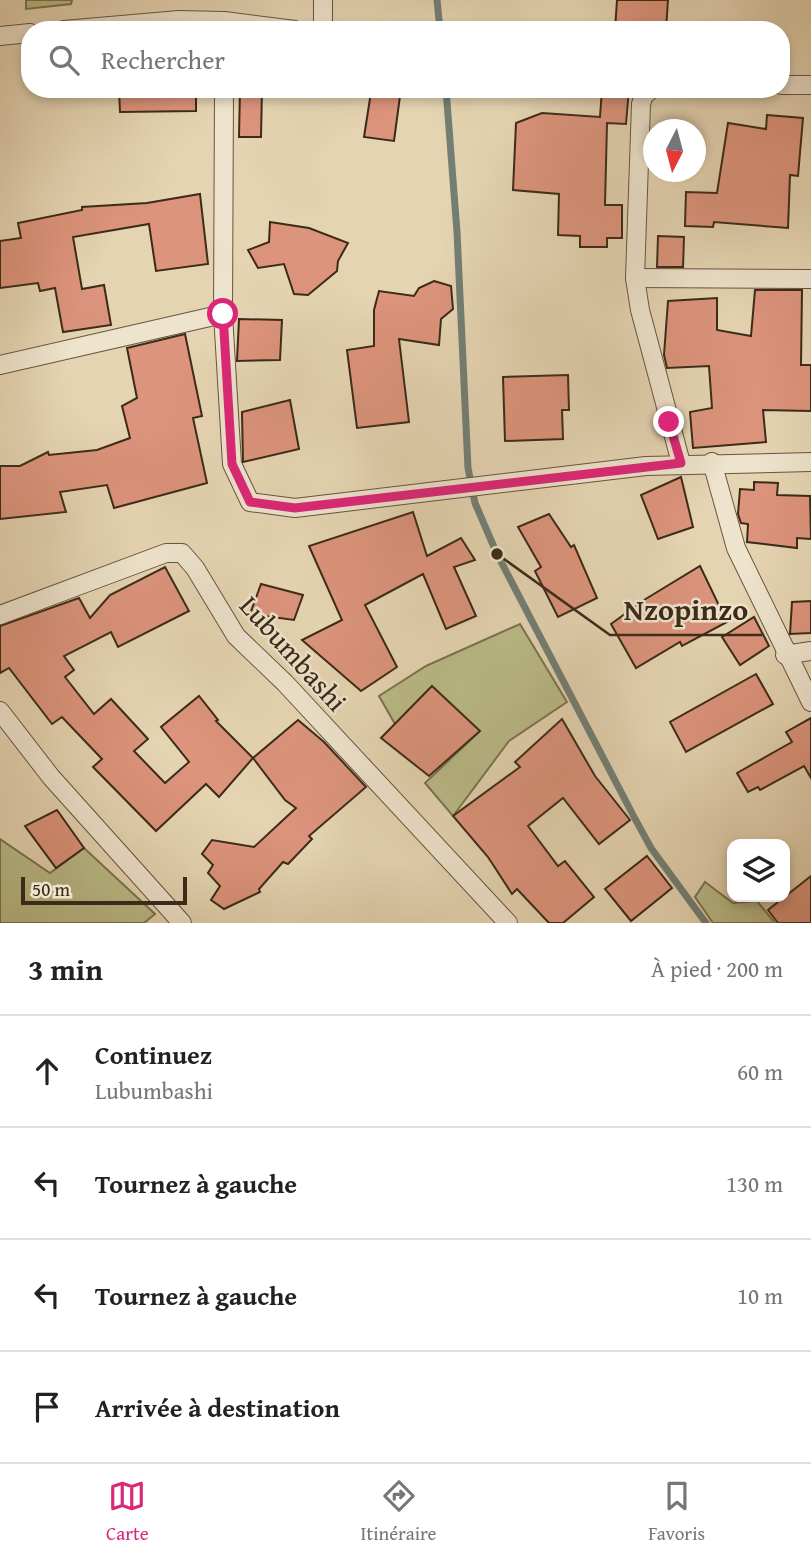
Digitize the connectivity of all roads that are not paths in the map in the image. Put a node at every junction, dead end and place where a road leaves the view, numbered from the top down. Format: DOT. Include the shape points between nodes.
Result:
graph roads {
  1 [pos="324,0"];
  2 [pos="323,21"];
  3 [pos="21,34"];
  4 [pos="0,36"];
  5 [pos="790,85"];
  6 [pos="811,85"];
  7 [pos="224,98"];
  8 [pos="643,98"];
  9 [pos="635,278"];
  10 [pos="811,279"];
  11 [pos="223,314"];
  12 [pos="0,365"];
  13 [pos="712,462"];
  14 [pos="811,462"];
  15 [pos="681,463"];
  16 [pos="0,615"];
  17 [pos="811,650"];
  18 [pos="785,655"];
  19 [pos="811,702"];
  20 [pos="0,711"];
  21 [pos="181,923"];
  22 [pos="508,923"];
  1 -- 2 [label="street"];
  3 -- 4 [label="street"];
  5 -- 6 [label="street"];
  7 -- 11 [label="street"];
  8 -- 9 [label="street"];
  9 -- 10 [label="street"];
  9 -- 15 [label="street"];
  11 -- 12 [label="street"];
  11 -- 15 [label="street" via="232,464 250,502 295,508"];
  13 -- 14 [label="street"];
  13 -- 15 [label="street"];
  13 -- 18 [label="street" via="730,533"];
  16 -- 22 [label="street, Lubumbashi" via="166,553 182,553 236,636"];
  17 -- 18 [label="street"];
  18 -- 19 [label="street"];
  20 -- 21 [label="street" via="51,777"];
}
